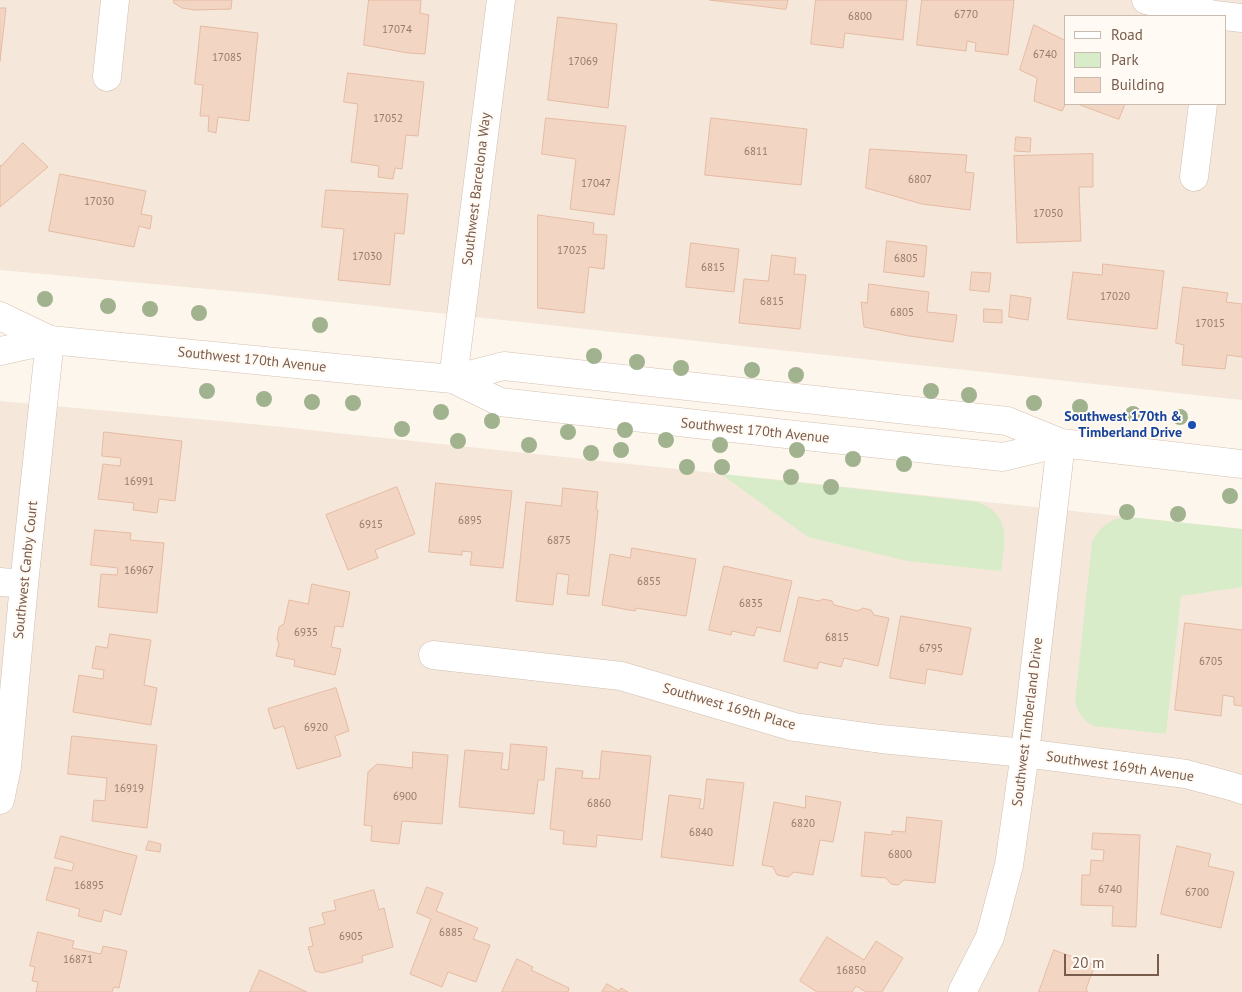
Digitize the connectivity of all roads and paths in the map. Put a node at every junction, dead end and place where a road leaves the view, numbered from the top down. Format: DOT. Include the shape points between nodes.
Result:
graph roads {
  1 [pos="115,0"];
  2 [pos="501,0"];
  3 [pos="1146,0"];
  4 [pos="1215,10"];
  5 [pos="1242,18"];
  6 [pos="107,77"];
  7 [pos="1203,105"];
  8 [pos="1194,177"];
  9 [pos="0,316"];
  10 [pos="50,340"];
  11 [pos="0,351"];
  12 [pos="453,378"];
  13 [pos="1061,443"];
  14 [pos="1242,464"];
  15 [pos="12,583"];
  16 [pos="433,655"];
  17 [pos="1025,754"];
  18 [pos="1242,790"];
  19 [pos="0,800"];
  20 [pos="962,992"];
  1 -- 6 [label="street"];
  2 -- 12 [label="street, Southwest Barcelona Way"];
  3 -- 4 [label="street"];
  4 -- 5 [label="street"];
  7 -- 8 [label="street"];
  9 -- 10 [label="street, Southwest 170th Avenue"];
  10 -- 11 [label="street, Southwest 170th Avenue"];
  10 -- 12 [label="street, Southwest 170th Avenue"];
  10 -- 15 [label="street, Southwest Canby Court"];
  12 -- 13 [label="street, Southwest 170th Avenue" via="504,366 524,368 1007,421"];
  12 -- 13 [label="street, Southwest 170th Avenue" via="500,402 786,434 1003,457"];
  13 -- 14 [label="street, Southwest 170th Avenue"];
  13 -- 17 [label="street, Southwest Timberland Drive"];
  15 -- 19 [label="street, Southwest Canby Court" via="7,767"];
  16 -- 17 [label="street, Southwest 169th Place" via="621,676 794,726"];
  17 -- 18 [label="street, Southwest 169th Avenue" via="1186,774"];
  17 -- 20 [label="street, Southwest Timberland Drive" via="1009,865 990,937"];
}
